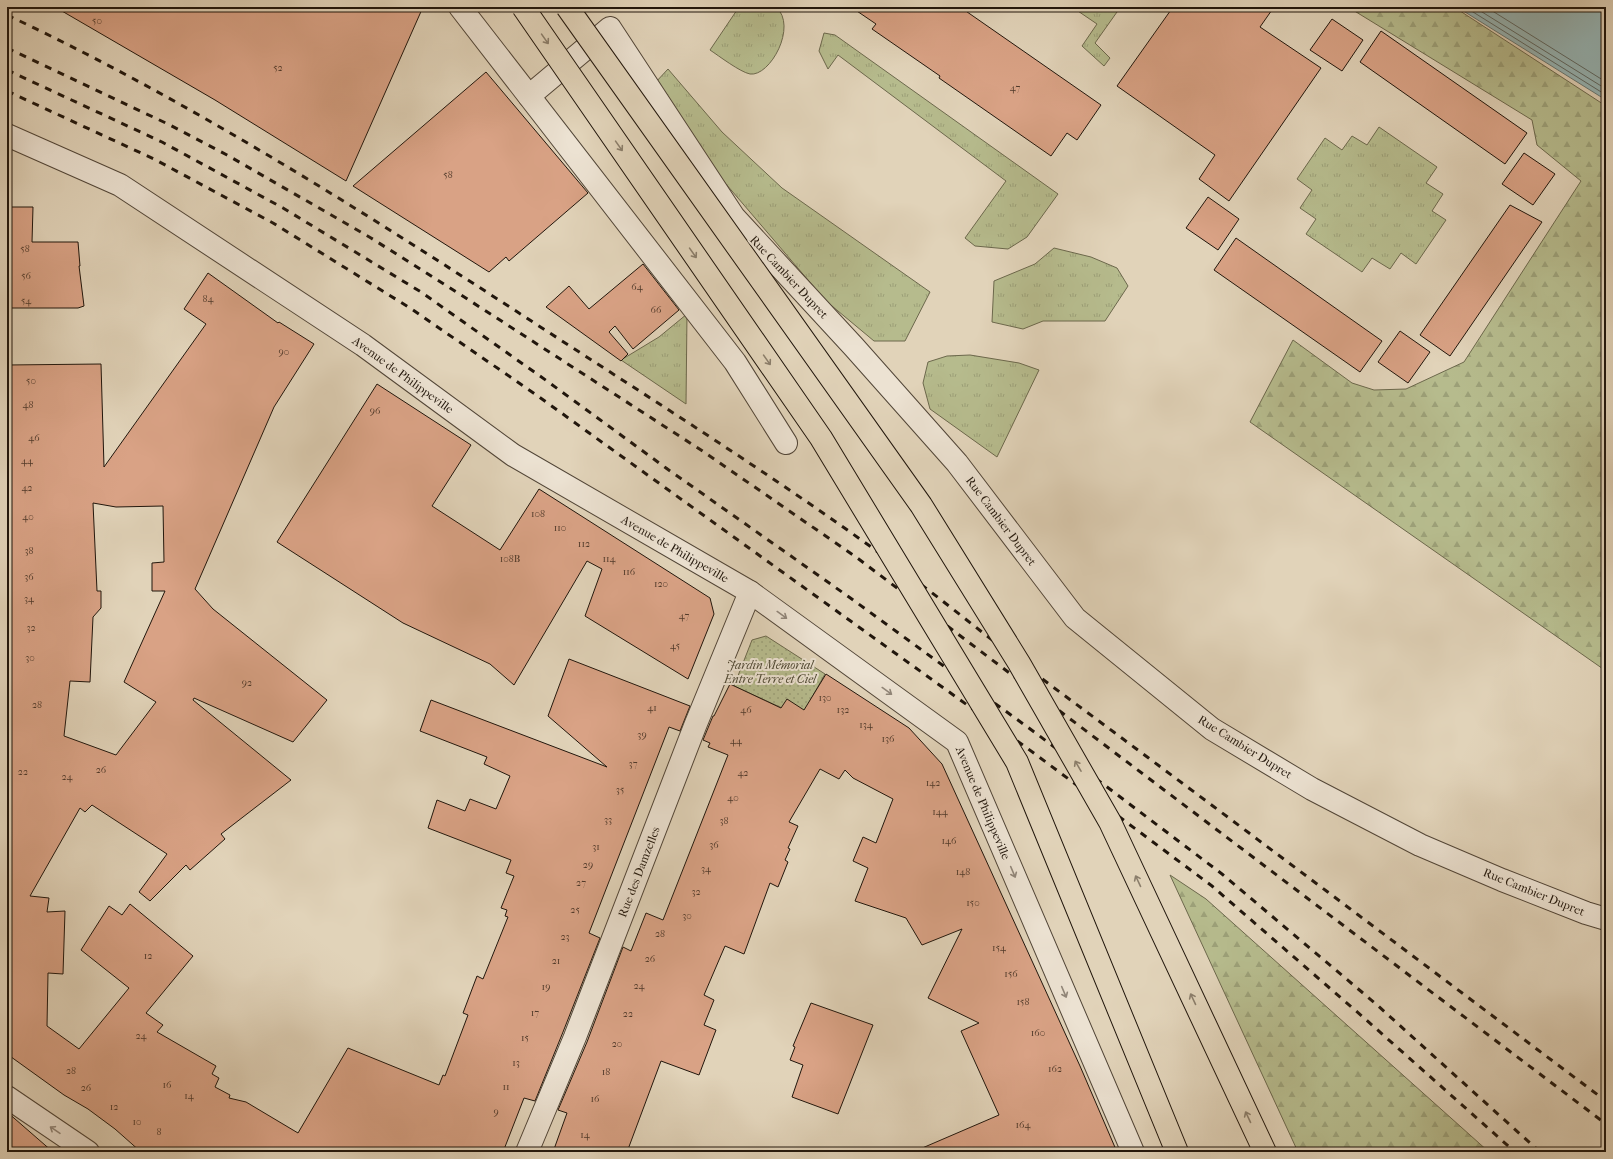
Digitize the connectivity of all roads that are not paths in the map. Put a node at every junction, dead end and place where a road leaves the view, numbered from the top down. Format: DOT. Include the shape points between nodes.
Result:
graph roads {
  1 [pos="460,7"];
  2 [pos="523,7"];
  3 [pos="567,7"];
  4 [pos="529,96"];
  5 [pos="7,135"];
  6 [pos="786,443"];
  7 [pos="750,592"];
  8 [pos="1606,919"];
  9 [pos="7,1097"];
  10 [pos="88,1152"];
  11 [pos="527,1152"];
  12 [pos="1133,1152"];
  13 [pos="1177,1152"];
  14 [pos="1265,1152"];
  1 -- 4 [label="street"];
  2 -- 13 [label="main road, one-way, bridge" via="820,438 1017,762"];
  14 -- 3 [label="main road, one-way, bridge" via="1110,822 1018,663 921,505"];
  4 -- 6 [label="street" via="736,362"];
  4 -- 8 [label="street, Rue Cambier Dupret" via="610,28 734,217 957,464 1075,618 1212,729 1312,789 1420,845 1502,880"];
  5 -- 7 [label="street, Avenue de Philippeville" via="120,185 363,345 512,455"];
  7 -- 11 [label="street, Rue des Damzelles" via="695,726 575,1037"];
  7 -- 12 [label="street, Avenue de Philippeville, one-way" via="957,742"];
  10 -- 9 [label="street, one-way"];
}
